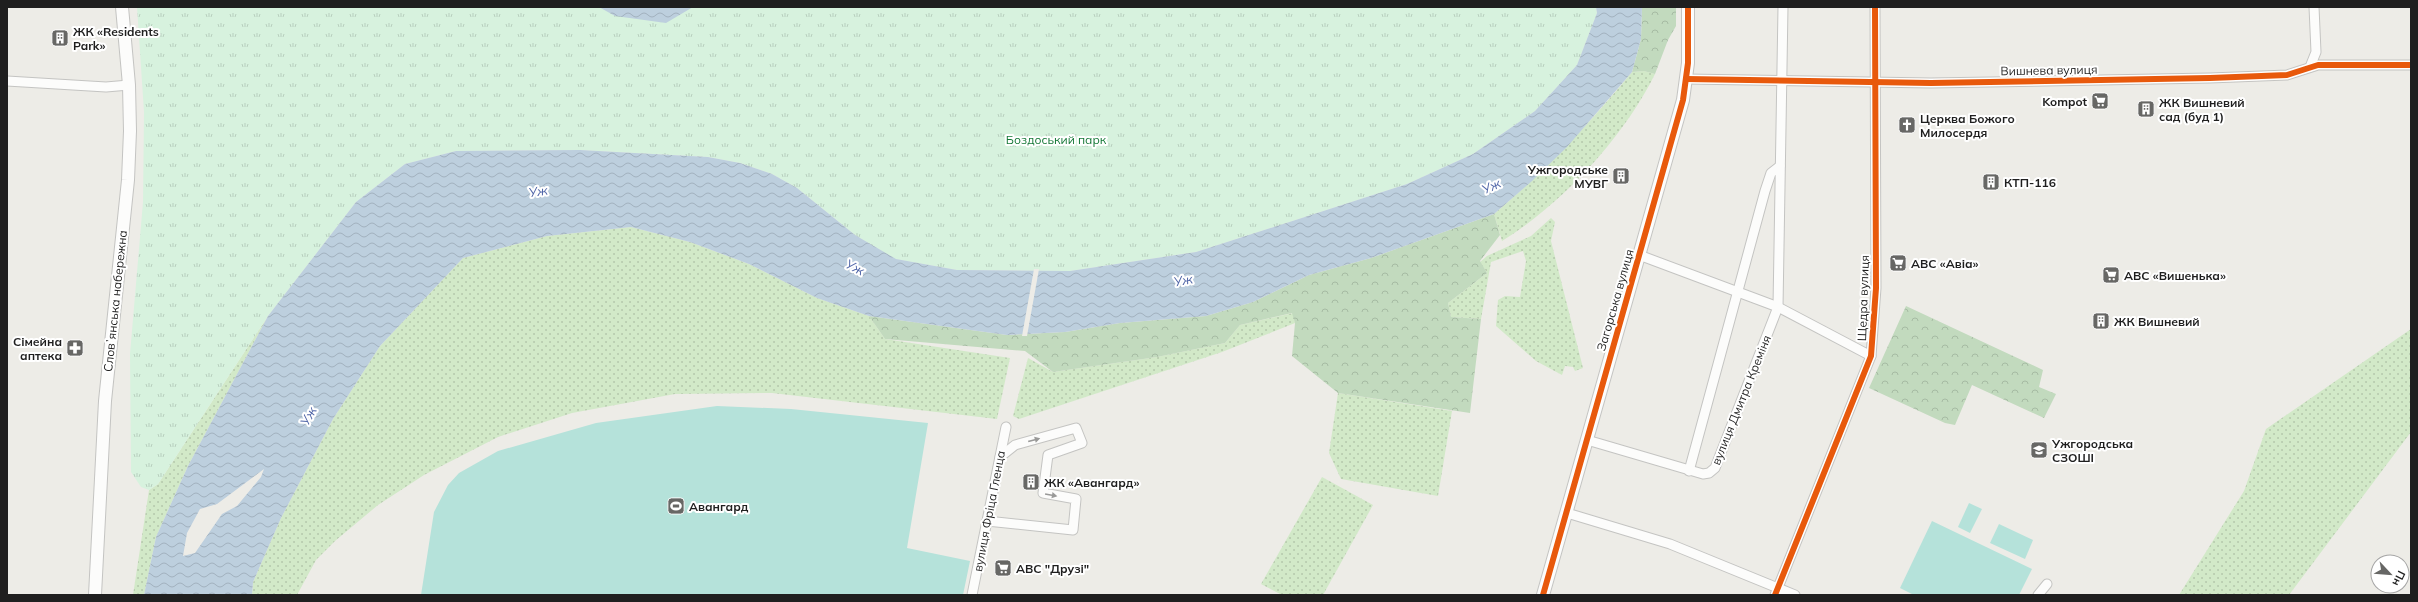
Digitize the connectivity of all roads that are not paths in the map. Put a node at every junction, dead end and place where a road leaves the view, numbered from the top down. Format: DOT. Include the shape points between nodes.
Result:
graph roads {
  1 [pos="122,7"];
  2 [pos="1688,7"];
  3 [pos="1783,7"];
  4 [pos="1875,7"];
  5 [pos="2314,7"];
  6 [pos="2411,65"];
  7 [pos="2310,67"];
  8 [pos="1686,79"];
  9 [pos="1783,80"];
  10 [pos="7,81"];
  11 [pos="1874,81"];
  12 [pos="129,85"];
  13 [pos="1780,166"];
  14 [pos="1640,255"];
  15 [pos="1736,292"];
  16 [pos="1778,307"];
  17 [pos="1871,356"];
  18 [pos="1006,427"];
  19 [pos="1587,440"];
  20 [pos="1000,457"];
  21 [pos="1689,471"];
  22 [pos="1567,513"];
  23 [pos="987,521"];
  24 [pos="2047,584"];
  25 [pos="1776,591"];
  26 [pos="95,595"];
  27 [pos="972,595"];
  28 [pos="1543,595"];
  29 [pos="1795,595"];
  30 [pos="2038,595"];
  1 -- 12 [label="street, Словʼянська набережна"];
  2 -- 8 [label="street, Загорська вулиця"];
  3 -- 9 [label="street"];
  4 -- 11 [label="street, Щедра вулиця"];
  5 -- 7 [label="street" via="2316,52"];
  6 -- 7 [label="street, Вишнева вулиця"];
  7 -- 11 [label="street, Вишнева вулиця" via="2287,75 2210,78 1931,84"];
  8 -- 9 [label="street, Вишнева вулиця"];
  8 -- 14 [label="street, Загорська вулиця" via="1683,100"];
  9 -- 11 [label="street, Вишнева вулиця"];
  9 -- 13 [label="street"];
  10 -- 12 [label="street" via="106,87"];
  11 -- 17 [label="street, Щедра вулиця" via="1876,242 1875,323"];
  12 -- 26 [label="street, Словʼянська набережна" via="128,180 105,400"];
  13 -- 15 [label="street, вулиця Дмитра Креміня" via="1772,173 1765,190 1750,251"];
  13 -- 16 [label="street"];
  14 -- 15 [label="street"];
  14 -- 19 [label="street, Загорська вулиця"];
  15 -- 16 [label="street"];
  15 -- 21 [label="street, вулиця Дмитра Креміня"];
  16 -- 17 [label="street"];
  16 -- 21 [label="street, вулиця Дмитра Креміня" via="1715,468 1703,474"];
  17 -- 25 [label="street, Щедра вулиця"];
  18 -- 20 [label="street, вулиця Фріца Гленца"];
  19 -- 21 [label="street, вулиця Дмитра Креміня"];
  19 -- 22 [label="street, Загорська вулиця"];
  20 -- 23 [label="street, вулиця Фріца Гленца"];
  20 -- 23 [label="street, one-way" via="1015,445 1076,428 1082,443 1048,455 1043,494 1076,499 1073,530"];
  22 -- 25 [label="street" via="1670,544"];
  22 -- 28 [label="street, Загорська вулиця"];
  23 -- 27 [label="street, вулиця Фріца Гленца"];
  24 -- 30 [label="street"];
  25 -- 29 [label="street"];
}
